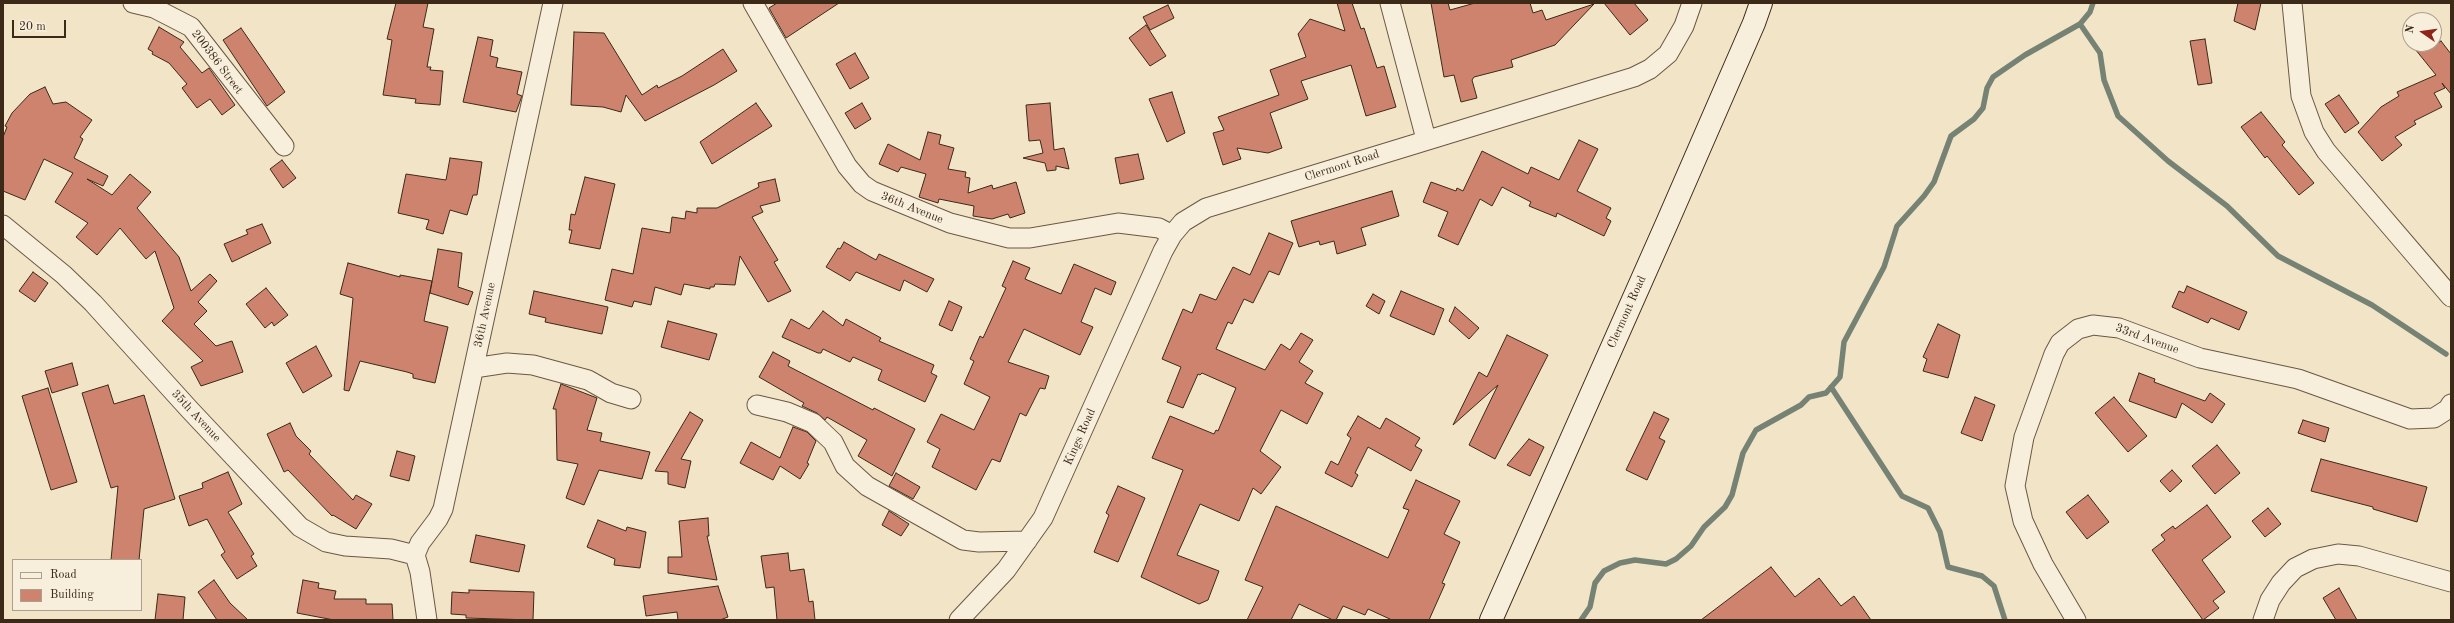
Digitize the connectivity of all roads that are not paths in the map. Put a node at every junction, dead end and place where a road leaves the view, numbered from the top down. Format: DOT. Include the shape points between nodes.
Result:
graph roads {
  1 [pos="133,3"];
  2 [pos="553,3"];
  3 [pos="754,3"];
  4 [pos="1390,3"];
  5 [pos="1692,3"];
  6 [pos="1761,3"];
  7 [pos="2292,3"];
  8 [pos="1426,139"];
  9 [pos="284,146"];
  10 [pos="3,225"];
  11 [pos="1172,235"];
  12 [pos="2451,297"];
  13 [pos="474,368"];
  14 [pos="631,399"];
  15 [pos="2451,404"];
  16 [pos="757,405"];
  17 [pos="1027,542"];
  18 [pos="415,555"];
  19 [pos="2451,582"];
  20 [pos="427,620"];
  21 [pos="959,620"];
  22 [pos="1491,620"];
  23 [pos="2076,620"];
  24 [pos="2263,620"];
  1 -- 9 [label="street, 200386 Street" via="154,8 191,27"];
  2 -- 13 [label="street, 36th Avenue"];
  3 -- 11 [label="street, 36th Avenue" via="847,166 862,184 872,191 950,223 1009,238 1030,238 1118,223 1159,228"];
  4 -- 8 [label="street"];
  5 -- 8 [label="street, Clermont Road" via="1674,46 1650,69 1599,88"];
  6 -- 22 [label="street, Clermont Road" via="1696,158"];
  7 -- 12 [label="street" via="2301,96 2314,132 2326,151"];
  8 -- 11 [label="street, Clermont Road" via="1206,208 1183,222"];
  10 -- 18 [label="street, 35th Avenue" via="64,275 125,335 189,410 300,527 326,542 391,549"];
  11 -- 17 [label="street, Kings Road" via="1046,511"];
  13 -- 14 [label="street" via="507,363 533,365 588,380"];
  13 -- 18 [label="street, 36th Avenue" via="443,509"];
  15 -- 23 [label="street, 33rd Avenue" via="2434,418 2410,419 2298,379 2200,358 2119,328 2093,324 2078,328 2060,343 2054,354 2024,437 2015,486 2023,520 2043,564"];
  16 -- 17 [label="street" via="787,412 813,422 833,442 845,466 868,486 963,540"];
  17 -- 21 [label="street, Kings Road" via="1006,570"];
  18 -- 20 [label="street"];
  19 -- 24 [label="street" via="2359,556 2338,554 2295,568 2270,600"];
}
